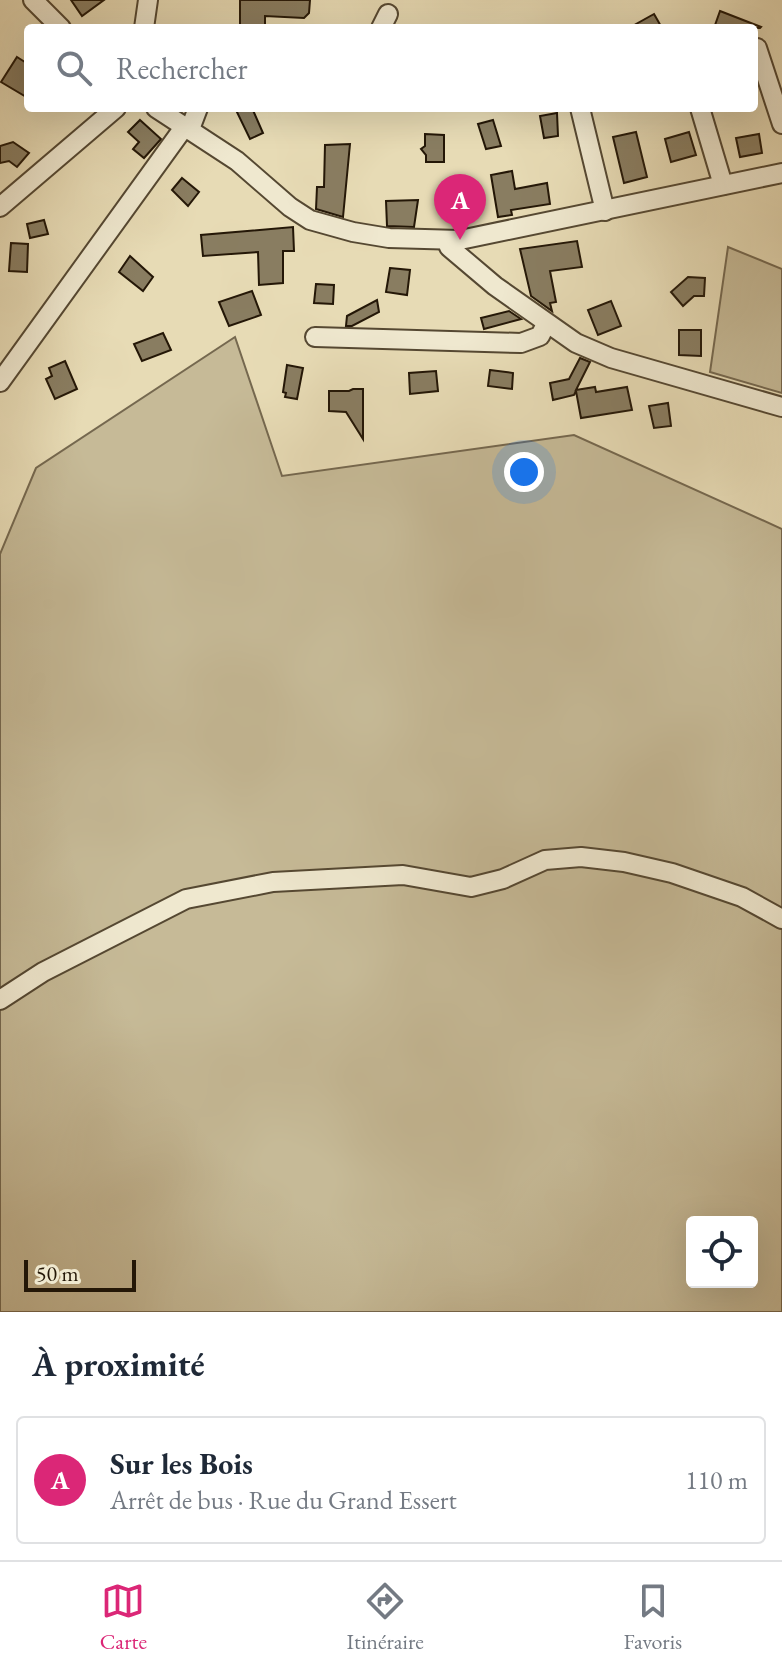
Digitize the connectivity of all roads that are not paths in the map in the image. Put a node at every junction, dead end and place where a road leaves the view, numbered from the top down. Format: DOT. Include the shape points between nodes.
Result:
graph roads {
  1 [pos="148,0"];
  2 [pos="35,1"];
  3 [pos="57,24"];
  4 [pos="145,24"];
  5 [pos="758,51"];
  6 [pos="111,112"];
  7 [pos="163,112"];
  8 [pos="196,112"];
  9 [pos="581,112"];
  10 [pos="701,112"];
  11 [pos="782,124"];
  12 [pos="188,127"];
  13 [pos="782,173"];
  14 [pos="723,185"];
  15 [pos="0,207"];
  16 [pos="605,211"];
  17 [pos="447,241"];
  18 [pos="546,324"];
  19 [pos="315,337"];
  20 [pos="0,382"];
  21 [pos="782,407"];
  22 [pos="782,919"];
  23 [pos="0,1000"];
  1 -- 4 [label="street"];
  2 -- 3 [label="street"];
  5 -- 11 [label="street"];
  6 -- 15 [label="street"];
  7 -- 12 [label="street"];
  8 -- 12 [label="street"];
  9 -- 16 [label="street"];
  10 -- 14 [label="street"];
  12 -- 17 [label="street" via="310,220 353,232"];
  12 -- 20 [label="street"];
  13 -- 14 [label="street"];
  14 -- 16 [label="street"];
  16 -- 17 [label="street"];
  17 -- 18 [label="street"];
  18 -- 19 [label="street" via="540,336 521,343"];
  18 -- 21 [label="street" via="611,358"];
  22 -- 23 [label="street" via="742,897 672,873 581,857 545,860 471,887 403,875 273,882 186,899"];
}
